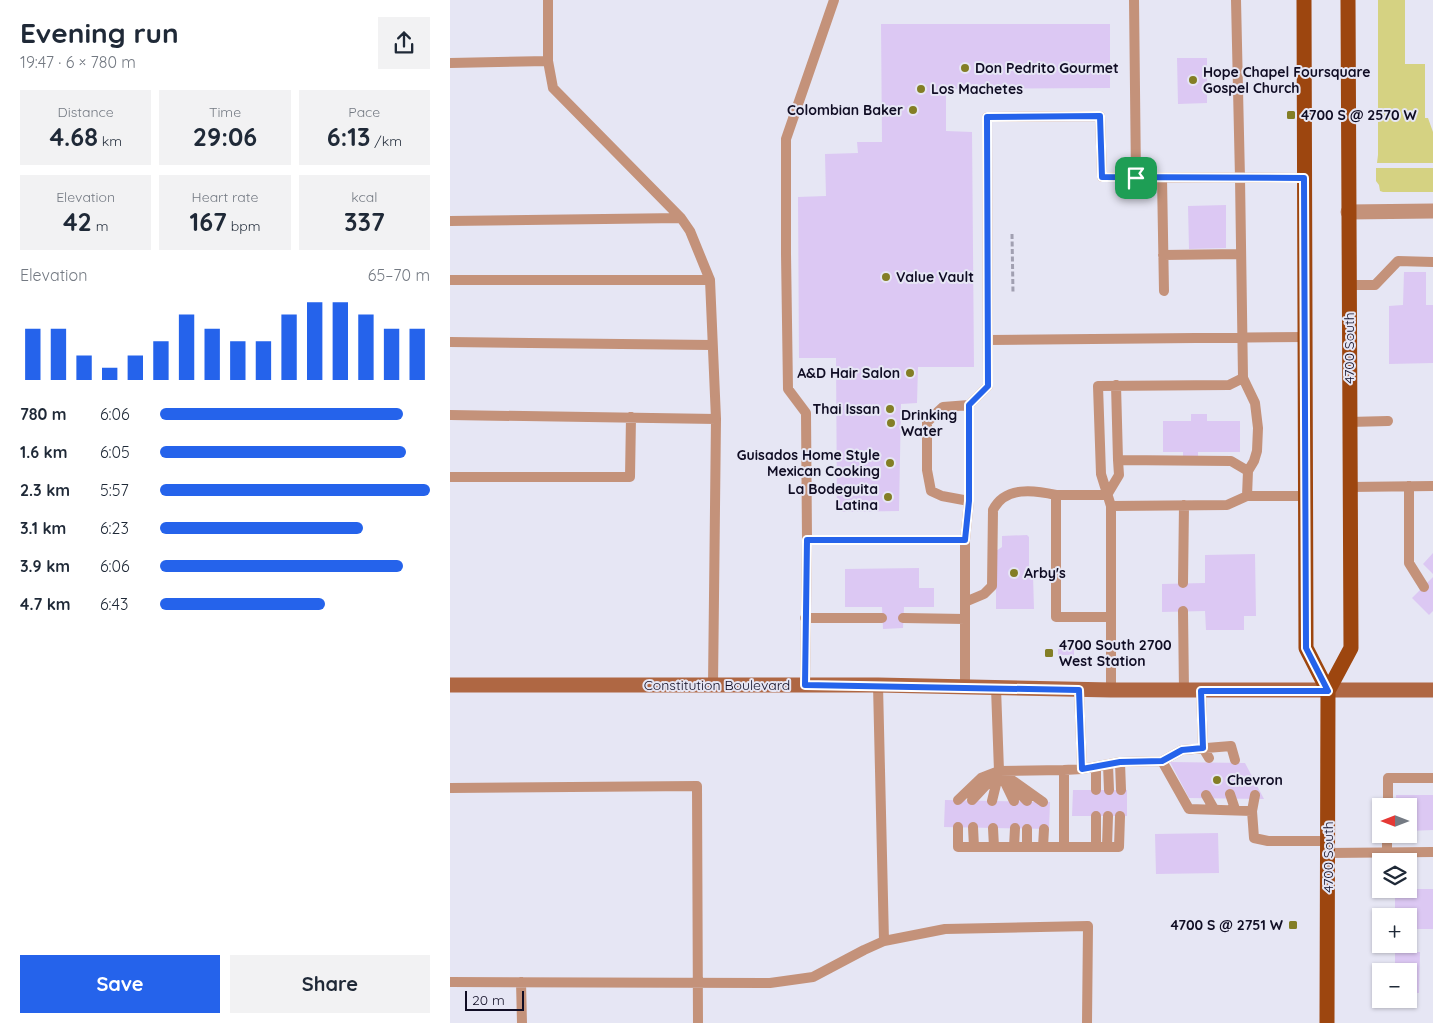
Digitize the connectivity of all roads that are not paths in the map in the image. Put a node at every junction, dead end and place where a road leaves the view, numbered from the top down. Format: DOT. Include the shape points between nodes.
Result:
graph roads {
  1 [pos="548,0"];
  2 [pos="834,0"];
  3 [pos="1134,0"];
  4 [pos="1236,0"];
  5 [pos="1304,0"];
  6 [pos="1348,0"];
  7 [pos="548,61"];
  8 [pos="450,63"];
  9 [pos="1136,178"];
  10 [pos="1162,178"];
  11 [pos="1240,178"];
  12 [pos="1304,178"];
  13 [pos="1433,211"];
  14 [pos="1348,212"];
  15 [pos="681,218"];
  16 [pos="450,221"];
  17 [pos="1241,254"];
  18 [pos="1163,255"];
  19 [pos="1433,262"];
  20 [pos="450,280"];
  21 [pos="710,280"];
  22 [pos="1348,285"];
  23 [pos="1164,291"];
  24 [pos="1305,337"];
  25 [pos="1241,338"];
  26 [pos="989,340"];
  27 [pos="450,342"];
  28 [pos="712,345"];
  29 [pos="1243,378"];
  30 [pos="1116,385"];
  31 [pos="969,405"];
  32 [pos="450,415"];
  33 [pos="631,417"];
  34 [pos="716,419"];
  35 [pos="1388,421"];
  36 [pos="1349,422"];
  37 [pos="1118,460"];
  38 [pos="1248,470"];
  39 [pos="450,477"];
  40 [pos="1409,486"];
  41 [pos="1433,486"];
  42 [pos="1350,488"];
  43 [pos="1107,495"];
  44 [pos="1056,496"];
  45 [pos="1247,496"];
  46 [pos="1305,496"];
  47 [pos="969,501"];
  48 [pos="1184,505"];
  49 [pos="1111,506"];
  50 [pos="807,540"];
  51 [pos="965,540"];
  52 [pos="1183,583"];
  53 [pos="1424,587"];
  54 [pos="965,602"];
  55 [pos="1183,611"];
  56 [pos="1111,617"];
  57 [pos="805,618"];
  58 [pos="882,618"];
  59 [pos="904,618"];
  60 [pos="965,619"];
  61 [pos="450,685"];
  62 [pos="713,685"];
  63 [pos="805,685"];
  64 [pos="878,685"];
  65 [pos="965,687"];
  66 [pos="996,688"];
  67 [pos="1079,690"];
  68 [pos="1111,690"];
  69 [pos="1433,690"];
  70 [pos="1184,691"];
  71 [pos="1201,691"];
  72 [pos="1328,691"];
  73 [pos="1203,748"];
  74 [pos="1182,750"];
  75 [pos="1208,758"];
  76 [pos="1188,759"];
  77 [pos="1235,760"];
  78 [pos="1162,761"];
  79 [pos="1120,762"];
  80 [pos="1108,765"];
  81 [pos="1096,767"];
  82 [pos="1082,769"];
  83 [pos="1064,770"];
  84 [pos="999,771"];
  85 [pos="1433,778"];
  86 [pos="450,788"];
  87 [pos="1096,790"];
  88 [pos="1109,790"];
  89 [pos="1121,790"];
  90 [pos="1230,794"];
  91 [pos="1206,795"];
  92 [pos="1255,795"];
  93 [pos="1388,798"];
  94 [pos="958,800"];
  95 [pos="972,800"];
  96 [pos="992,801"];
  97 [pos="1014,801"];
  98 [pos="1027,801"];
  99 [pos="1043,802"];
  100 [pos="1214,809"];
  101 [pos="1235,809"];
  102 [pos="1252,811"];
  103 [pos="1096,816"];
  104 [pos="1108,816"];
  105 [pos="1120,816"];
  106 [pos="958,827"];
  107 [pos="973,827"];
  108 [pos="993,828"];
  109 [pos="1015,828"];
  110 [pos="1027,828"];
  111 [pos="1044,829"];
  112 [pos="1387,843"];
  113 [pos="974,847"];
  114 [pos="994,847"];
  115 [pos="1014,847"];
  116 [pos="1027,847"];
  117 [pos="1043,847"];
  118 [pos="1064,847"];
  119 [pos="1096,847"];
  120 [pos="1107,847"];
  121 [pos="1328,847"];
  122 [pos="1387,852"];
  123 [pos="1433,852"];
  124 [pos="884,941"];
  125 [pos="450,982"];
  126 [pos="521,982"];
  127 [pos="698,982"];
  128 [pos="522,1023"];
  129 [pos="698,1023"];
  130 [pos="1087,1023"];
  131 [pos="1327,1023"];
  1 -- 7 [label="lane"];
  2 -- 50 [label="lane" via="786,139 788,389 806,413"];
  3 -- 9 [label="lane"];
  4 -- 11 [label="lane"];
  5 -- 12 [label="main road, 4700 South"];
  6 -- 14 [label="main road, 4700 South"];
  7 -- 8 [label="lane"];
  7 -- 15 [label="lane" via="552,88"];
  9 -- 10 [label="lane"];
  9 -- 26 [label="lane" via="1102,177 1100,116 987,117"];
  10 -- 11 [label="lane"];
  10 -- 18 [label="lane"];
  11 -- 12 [label="lane"];
  11 -- 17 [label="lane"];
  12 -- 24 [label="main road, 4700 South"];
  13 -- 14 [label="street"];
  14 -- 22 [label="main road, 4700 South"];
  15 -- 16 [label="lane"];
  15 -- 21 [label="lane" via="690,231"];
  17 -- 18 [label="lane"];
  17 -- 25 [label="lane"];
  18 -- 23 [label="lane"];
  19 -- 22 [label="lane" via="1398,261 1375,285"];
  20 -- 21 [label="lane"];
  21 -- 28 [label="lane"];
  22 -- 36 [label="main road, 4700 South"];
  24 -- 25 [label="lane"];
  24 -- 46 [label="main road, 4700 South"];
  25 -- 26 [label="lane"];
  25 -- 29 [label="lane"];
  26 -- 31 [label="lane" via="988,386"];
  27 -- 28 [label="lane"];
  28 -- 34 [label="lane"];
  29 -- 30 [label="lane" via="1229,385"];
  29 -- 38 [label="lane" via="1255,403 1258,428 1254,460"];
  30 -- 37 [label="lane"];
  30 -- 43 [label="lane" via="1098,386 1101,474"];
  31 -- 47 [label="lane"];
  31 -- 47 [label="lane" via="943,407 927,422 927,470 931,491"];
  32 -- 33 [label="lane"];
  33 -- 34 [label="lane"];
  33 -- 39 [label="lane" via="630,477"];
  34 -- 62 [label="lane"];
  35 -- 36 [label="lane"];
  36 -- 42 [label="main road, 4700 South"];
  37 -- 38 [label="lane" via="1230,460"];
  37 -- 43 [label="lane" via="1119,475"];
  38 -- 45 [label="lane"];
  40 -- 41 [label="lane"];
  40 -- 42 [label="lane"];
  40 -- 53 [label="lane" via="1409,563"];
  42 -- 72 [label="main road, 4700 South" via="1351,648"];
  43 -- 44 [label="lane"];
  43 -- 49 [label="lane"];
  44 -- 54 [label="lane" via="1044,492 1018,492 998,500 993,510 992,586 984,594"];
  44 -- 56 [label="lane" via="1056,617"];
  45 -- 46 [label="lane"];
  45 -- 48 [label="lane" via="1227,505"];
  46 -- 72 [label="main road, 4700 South" via="1306,648"];
  47 -- 51 [label="lane"];
  48 -- 49 [label="lane"];
  48 -- 52 [label="lane"];
  49 -- 56 [label="lane"];
  50 -- 51 [label="lane"];
  50 -- 57 [label="lane"];
  51 -- 54 [label="lane"];
  54 -- 60 [label="lane"];
  55 -- 70 [label="lane"];
  56 -- 68 [label="lane"];
  57 -- 58 [label="lane"];
  57 -- 63 [label="lane"];
  59 -- 60 [label="lane"];
  60 -- 65 [label="lane"];
  61 -- 62 [label="main road, Constitution Boulevard"];
  62 -- 63 [label="main road, Constitution Boulevard"];
  63 -- 64 [label="main road, Constitution Boulevard"];
  64 -- 65 [label="main road, Constitution Boulevard"];
  64 -- 124 [label="lane"];
  65 -- 66 [label="main road, Constitution Boulevard"];
  66 -- 67 [label="main road, Constitution Boulevard"];
  66 -- 84 [label="lane"];
  67 -- 68 [label="main road, Constitution Boulevard"];
  67 -- 82 [label="lane"];
  68 -- 70 [label="main road, Constitution Boulevard"];
  69 -- 72 [label="main road, Constitution Boulevard"];
  70 -- 71 [label="main road, Constitution Boulevard"];
  71 -- 72 [label="main road, Constitution Boulevard"];
  71 -- 73 [label="lane"];
  72 -- 121 [label="main road, 4700 South"];
  73 -- 74 [label="lane"];
  73 -- 75 [label="lane"];
  73 -- 77 [label="lane" via="1230,746"];
  74 -- 76 [label="lane"];
  74 -- 78 [label="lane"];
  78 -- 79 [label="lane"];
  78 -- 100 [label="lane" via="1189,809"];
  79 -- 80 [label="lane"];
  79 -- 89 [label="lane"];
  80 -- 81 [label="lane"];
  80 -- 88 [label="lane"];
  81 -- 82 [label="lane"];
  81 -- 87 [label="lane"];
  82 -- 83 [label="lane"];
  83 -- 84 [label="lane"];
  83 -- 118 [label="lane"];
  84 -- 94 [label="lane" via="982,778"];
  84 -- 95 [label="lane"];
  84 -- 96 [label="lane"];
  84 -- 97 [label="lane"];
  84 -- 98 [label="lane"];
  84 -- 99 [label="lane"];
  85 -- 93 [label="lane" via="1388,778"];
  86 -- 127 [label="lane" via="697,786"];
  90 -- 101 [label="lane"];
  91 -- 100 [label="lane"];
  92 -- 102 [label="lane"];
  100 -- 101 [label="lane"];
  101 -- 102 [label="lane"];
  102 -- 121 [label="lane" via="1254,838"];
  103 -- 119 [label="lane"];
  104 -- 120 [label="lane"];
  105 -- 120 [label="lane" via="1119,847"];
  106 -- 113 [label="lane" via="958,847"];
  107 -- 113 [label="lane"];
  108 -- 114 [label="lane"];
  109 -- 115 [label="lane"];
  110 -- 116 [label="lane"];
  111 -- 117 [label="lane"];
  112 -- 122 [label="lane"];
  113 -- 114 [label="lane"];
  114 -- 115 [label="lane"];
  115 -- 116 [label="lane"];
  116 -- 117 [label="lane"];
  117 -- 118 [label="lane"];
  118 -- 119 [label="lane"];
  119 -- 120 [label="lane"];
  121 -- 122 [label="lane"];
  121 -- 131 [label="main road, 4700 South"];
  122 -- 123 [label="lane"];
  124 -- 127 [label="lane" via="813,977 770,983"];
  124 -- 130 [label="lane" via="945,929 1088,926"];
  125 -- 126 [label="lane"];
  126 -- 127 [label="lane"];
  126 -- 128 [label="lane"];
  127 -- 129 [label="lane"];
}
